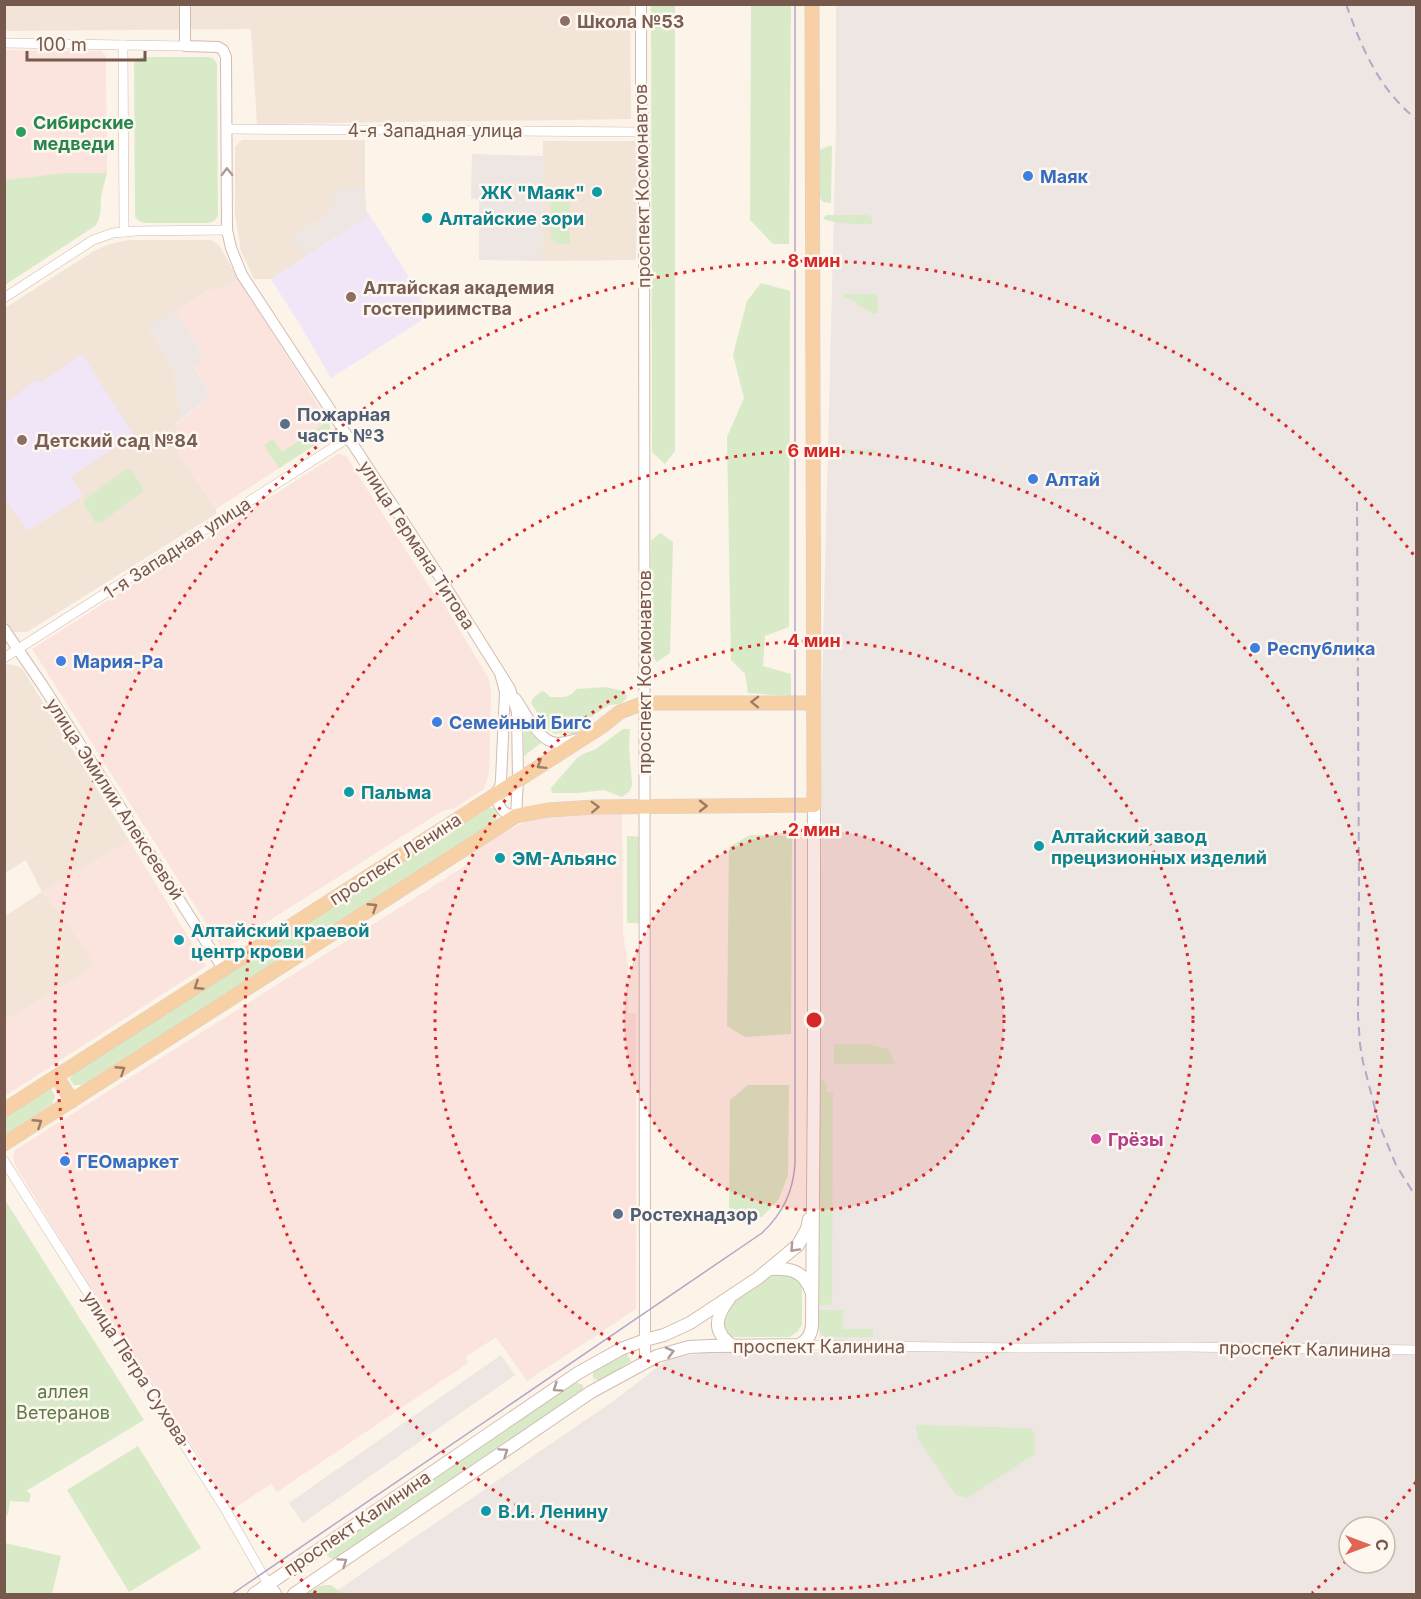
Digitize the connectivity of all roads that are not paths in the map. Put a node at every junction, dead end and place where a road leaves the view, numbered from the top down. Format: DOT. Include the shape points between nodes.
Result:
graph roads {
  1 [pos="185,4"];
  2 [pos="641,4"];
  3 [pos="812,4"];
  4 [pos="4,43"];
  5 [pos="123,45"];
  6 [pos="185,46"];
  7 [pos="226,129"];
  8 [pos="644,132"];
  9 [pos="227,230"];
  10 [pos="124,232"];
  11 [pos="4,298"];
  12 [pos="348,438"];
  13 [pos="4,629"];
  14 [pos="18,650"];
  15 [pos="4,658"];
  16 [pos="500,673"];
  17 [pos="510,689"];
  18 [pos="644,702"];
  19 [pos="814,703"];
  20 [pos="587,736"];
  21 [pos="518,780"];
  22 [pos="495,795"];
  23 [pos="814,805"];
  24 [pos="644,807"];
  25 [pos="516,816"];
  26 [pos="224,970"];
  27 [pos="57,1077"];
  28 [pos="72,1101"];
  29 [pos="4,1110"];
  30 [pos="4,1144"];
  31 [pos="4,1161"];
  32 [pos="813,1194"];
  33 [pos="771,1269"];
  34 [pos="731,1295"];
  35 [pos="812,1295"];
  36 [pos="645,1340"];
  37 [pos="799,1345"];
  38 [pos="733,1346"];
  39 [pos="1416,1350"];
  40 [pos="645,1362"];
  41 [pos="578,1373"];
  42 [pos="591,1392"];
  43 [pos="270,1585"];
  44 [pos="254,1594"];
  45 [pos="294,1594"];
  1 -- 6 [label="street"];
  2 -- 8 [label="street, проспект Космонавтов"];
  3 -- 19 [label="main road"];
  4 -- 5 [label="street, улица Германа Титова"];
  5 -- 6 [label="street, улица Германа Титова"];
  5 -- 10 [label="street"];
  6 -- 7 [label="street, улица Германа Титова" via="223,50"];
  7 -- 8 [label="street, 4-я Западная улица"];
  9 -- 7 [label="street, улица Германа Титова, one-way"];
  8 -- 18 [label="street, проспект Космонавтов"];
  9 -- 10 [label="street"];
  9 -- 12 [label="street, улица Германа Титова" via="242,274"];
  10 -- 11 [label="street" via="93,240"];
  12 -- 14 [label="street, 1-я Западная улица"];
  12 -- 16 [label="street, улица Германа Титова"];
  13 -- 14 [label="street, улица Эмилии Алексеевой"];
  14 -- 15 [label="street, 1-я Западная улица"];
  14 -- 26 [label="street, улица Эмилии Алексеевой"];
  16 -- 17 [label="street, улица Германа Титова"];
  16 -- 22 [label="street" via="505,692 502,769"];
  17 -- 20 [label="street, улица Германа Титова" via="546,740 557,743"];
  17 -- 21 [label="street" via="517,711"];
  19 -- 18 [label="main road, проспект Ленина, one-way"];
  18 -- 20 [label="main road, проспект Ленина" via="620,711"];
  18 -- 24 [label="street, проспект Космонавтов"];
  19 -- 23 [label="main road"];
  20 -- 21 [label="main road, проспект Ленина, one-way"];
  21 -- 22 [label="main road, проспект Ленина"];
  21 -- 25 [label="street"];
  22 -- 25 [label="street" via="502,810"];
  22 -- 26 [label="main road, проспект Ленина"];
  24 -- 23 [label="main road, проспект Ленина, one-way"];
  23 -- 32 [label="main road"];
  25 -- 24 [label="main road, проспект Ленина, one-way" via="595,807"];
  24 -- 36 [label="street, проспект Космонавтов"];
  28 -- 25 [label="main road, проспект Ленина, one-way"];
  26 -- 27 [label="main road, проспект Ленина, one-way"];
  27 -- 28 [label="main road"];
  27 -- 29 [label="main road, проспект Ленина"];
  30 -- 28 [label="main road, проспект Ленина, one-way"];
  31 -- 43 [label="street, улица Петра Сухова"];
  32 -- 33 [label="main road, one-way" via="807,1229 798,1245"];
  32 -- 35 [label="main road"];
  33 -- 34 [label="main road"];
  33 -- 35 [label="main road" via="783,1268 804,1276"];
  34 -- 36 [label="main road, проспект Калинина" via="690,1323"];
  34 -- 38 [label="main road" via="723,1307 718,1331"];
  35 -- 37 [label="main road" via="812,1332"];
  36 -- 40 [label="street, проспект Космонавтов"];
  36 -- 41 [label="main road, проспект Калинина"];
  37 -- 38 [label="main road, проспект Калинина"];
  37 -- 39 [label="street, проспект Калинина"];
  40 -- 38 [label="main road, проспект Калинина, one-way" via="689,1347"];
  40 -- 42 [label="main road, проспект Калинина"];
  41 -- 42 [label="main road"];
  41 -- 43 [label="main road, проспект Калинина, one-way"];
  45 -- 42 [label="main road, проспект Калинина, one-way"];
  43 -- 44 [label="main road, проспект Калинина"];
}
